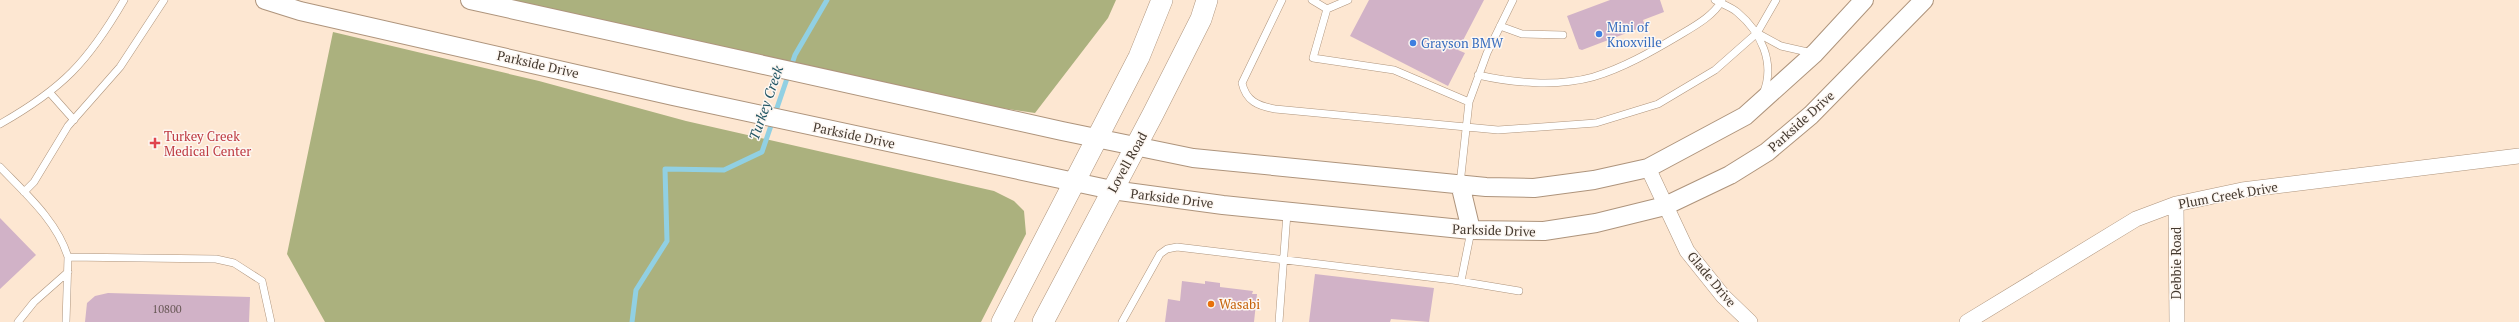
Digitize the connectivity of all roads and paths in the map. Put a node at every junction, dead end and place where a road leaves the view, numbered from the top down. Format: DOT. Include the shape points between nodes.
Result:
graph roads {
  1 [pos="124,0"];
  2 [pos="164,0"];
  3 [pos="265,0"];
  4 [pos="470,0"];
  5 [pos="1162,0"];
  6 [pos="1207,0"];
  7 [pos="1282,0"];
  8 [pos="1312,0"];
  9 [pos="1348,0"];
  10 [pos="1513,0"];
  11 [pos="1776,0"];
  12 [pos="1864,0"];
  13 [pos="1924,0"];
  14 [pos="1719,1"];
  15 [pos="1327,8"];
  16 [pos="1500,26"];
  17 [pos="1757,33"];
  18 [pos="1563,35"];
  19 [pos="1815,53"];
  20 [pos="1478,75"];
  21 [pos="50,92"];
  22 [pos="1469,102"];
  23 [pos="1758,105"];
  24 [pos="74,120"];
  25 [pos="0,124"];
  26 [pos="1465,127"];
  27 [pos="1099,139"];
  28 [pos="1135,147"];
  29 [pos="2519,156"];
  30 [pos="0,167"];
  31 [pos="1648,168"];
  32 [pos="1076,182"];
  33 [pos="1460,184"];
  34 [pos="1112,190"];
  35 [pos="24,192"];
  36 [pos="2176,204"];
  37 [pos="1665,206"];
  38 [pos="1287,211"];
  39 [pos="1471,230"];
  40 [pos="68,257"];
  41 [pos="1284,261"];
  42 [pos="68,272"];
  43 [pos="1461,282"];
  44 [pos="1519,291"];
  45 [pos="18,322"];
  46 [pos="66,322"];
  47 [pos="271,322"];
  48 [pos="1002,322"];
  49 [pos="1043,322"];
  50 [pos="1122,322"];
  51 [pos="1279,322"];
  52 [pos="1750,322"];
  53 [pos="1967,322"];
  54 [pos="2176,322"];
  1 -- 21 [label="lane" via="95,48"];
  2 -- 24 [label="lane" via="120,67"];
  3 -- 32 [label="street, Parkside Drive" via="751,113"];
  4 -- 27 [label="street"];
  5 -- 27 [label="main road" via="1139,57"];
  6 -- 28 [label="main road, Lovell Road" via="1197,26"];
  7 -- 26 [label="lane" via="1242,84 1244,94 1256,104 1275,109"];
  8 -- 15 [label="lane"];
  9 -- 15 [label="lane"];
  10 -- 16 [label="lane"];
  11 -- 17 [label="lane"];
  12 -- 19 [label="street"];
  13 -- 37 [label="street, Parkside Drive" via="1811,116 1767,152 1730,175"];
  14 -- 17 [label="lane" via="1737,11"];
  14 -- 20 [label="lane" via="1714,11 1651,51 1592,77 1527,82"];
  15 -- 22 [label="lane" via="1313,58 1394,70"];
  16 -- 18 [label="lane" via="1522,34"];
  16 -- 20 [label="lane"];
  17 -- 19 [label="lane" via="1780,46"];
  17 -- 23 [label="lane" via="1764,46 1768,72"];
  17 -- 26 [label="lane" via="1715,70 1658,104 1596,123 1498,130"];
  19 -- 23 [label="street"];
  20 -- 22 [label="lane"];
  21 -- 24 [label="lane"];
  21 -- 25 [label="lane"];
  22 -- 26 [label="lane"];
  23 -- 31 [label="street" via="1745,116"];
  24 -- 35 [label="lane" via="58,140 34,182"];
  26 -- 33 [label="lane"];
  27 -- 28 [label="street"];
  27 -- 32 [label="main road"];
  28 -- 33 [label="street" via="1200,159"];
  28 -- 34 [label="main road, Lovell Road"];
  29 -- 36 [label="street, Plum Creek Drive" via="2242,190"];
  30 -- 35 [label="lane"];
  31 -- 33 [label="street" via="1594,180 1534,188"];
  31 -- 37 [label="street, Glade Drive"];
  32 -- 34 [label="street, Parkside Drive"];
  32 -- 48 [label="main road"];
  33 -- 39 [label="street"];
  34 -- 38 [label="street, Parkside Drive"];
  34 -- 49 [label="main road, Lovell Road"];
  35 -- 40 [label="lane" via="56,231"];
  36 -- 53 [label="street, Plum Creek Drive" via="2136,219"];
  36 -- 54 [label="street, Debbie Road"];
  37 -- 39 [label="street, Parkside Drive" via="1596,223 1544,231"];
  37 -- 52 [label="street, Glade Drive" via="1687,251 1723,296"];
  38 -- 39 [label="street, Parkside Drive"];
  38 -- 41 [label="lane"];
  39 -- 43 [label="lane"];
  40 -- 42 [label="lane"];
  40 -- 47 [label="lane" via="216,259 234,263 262,281"];
  41 -- 43 [label="lane"];
  41 -- 50 [label="lane" via="1177,247 1167,249 1160,254"];
  41 -- 51 [label="lane"];
  42 -- 45 [label="lane" via="34,302"];
  42 -- 46 [label="lane"];
  43 -- 44 [label="lane"];
}
